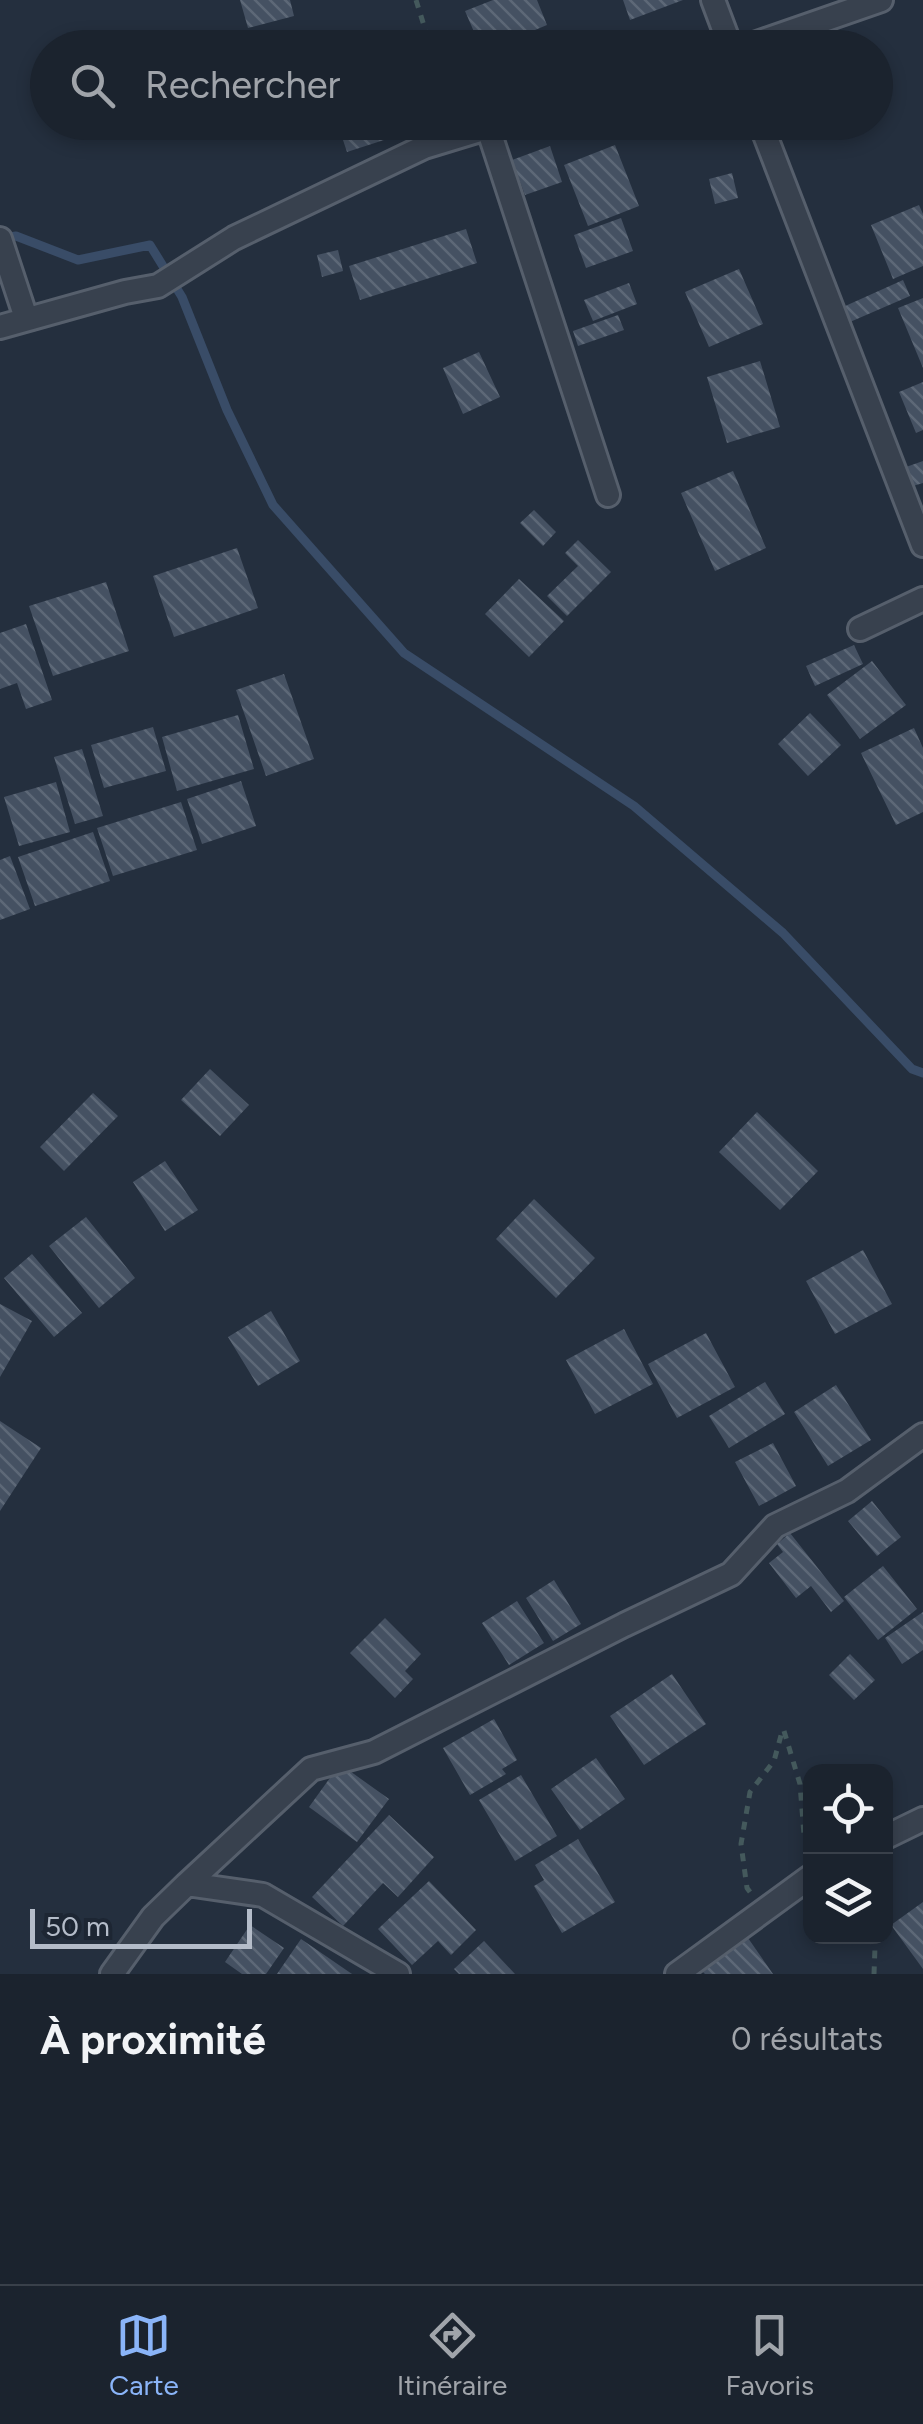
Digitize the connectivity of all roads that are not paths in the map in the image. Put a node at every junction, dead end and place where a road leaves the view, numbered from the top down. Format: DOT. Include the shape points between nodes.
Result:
graph roads {
  1 [pos="713,0"];
  2 [pos="881,0"];
  3 [pos="724,30"];
  4 [pos="795,30"];
  5 [pos="447,140"];
  6 [pos="502,140"];
  7 [pos="767,140"];
  8 [pos="1,243"];
  9 [pos="26,318"];
  10 [pos="0,326"];
  11 [pos="608,495"];
  12 [pos="923,545"];
  13 [pos="923,599"];
  14 [pos="860,628"];
  15 [pos="923,1435"];
  16 [pos="923,1819"];
  17 [pos="893,1834"];
  18 [pos="803,1882"];
  19 [pos="188,1884"];
  20 [pos="112,1974"];
  21 [pos="398,1974"];
  22 [pos="677,1974"];
  1 -- 3 [label="street"];
  2 -- 4 [label="street"];
  5 -- 9 [label="street" via="234,238 158,286"];
  6 -- 11 [label="street"];
  7 -- 12 [label="street"];
  8 -- 9 [label="street"];
  9 -- 10 [label="street"];
  13 -- 14 [label="street"];
  15 -- 19 [label="street" via="847,1491 774,1526 731,1574 374,1752 310,1769"];
  16 -- 17 [label="street"];
  18 -- 22 [label="street"];
  19 -- 20 [label="street" via="153,1917"];
  19 -- 21 [label="street" via="263,1895"];
}
